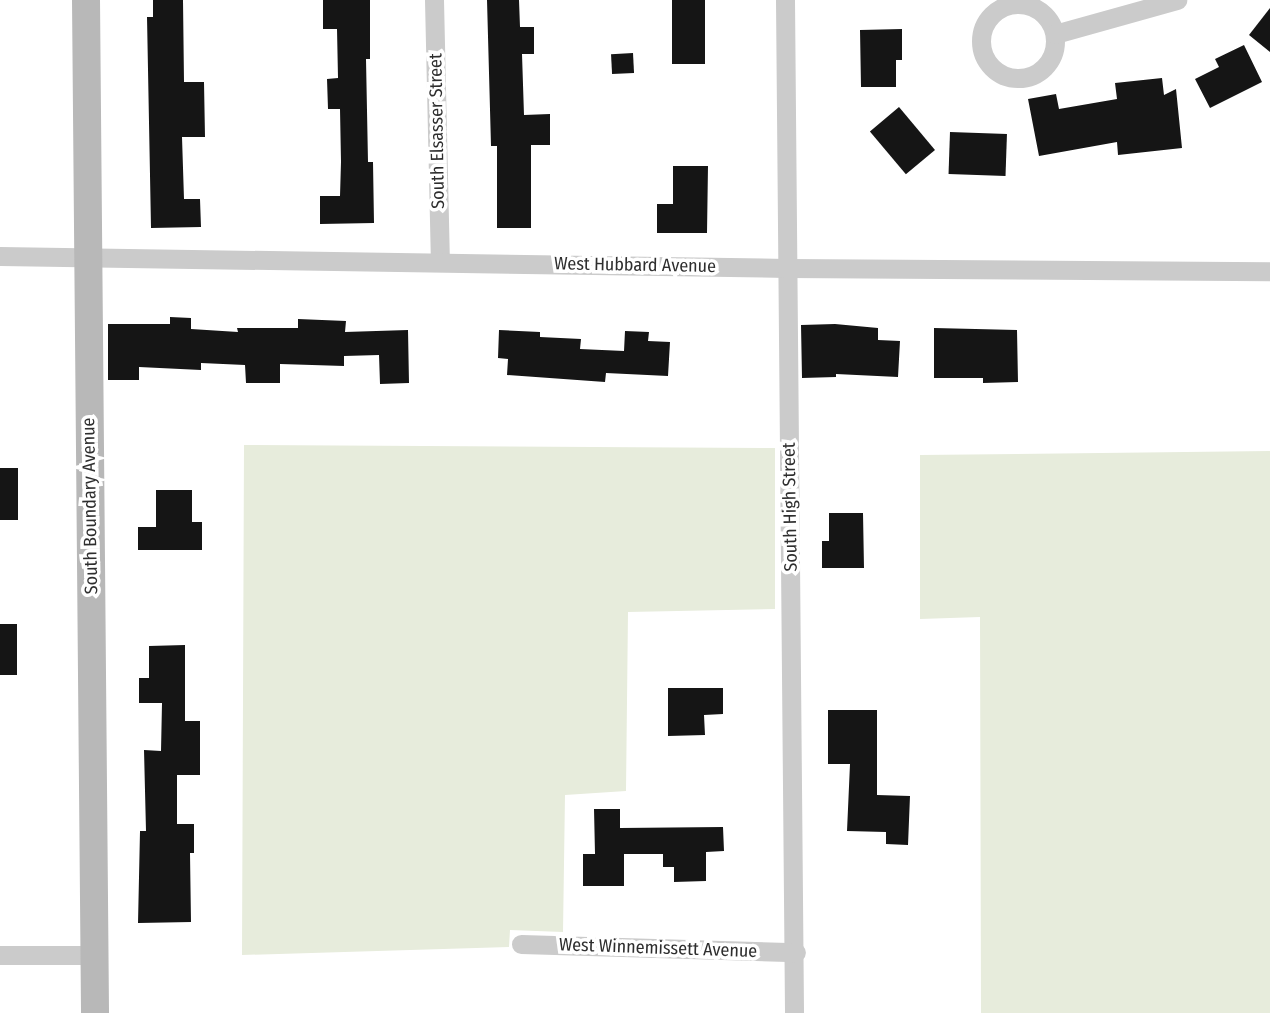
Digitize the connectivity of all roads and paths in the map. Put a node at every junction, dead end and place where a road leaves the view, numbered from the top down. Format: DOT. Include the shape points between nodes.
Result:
graph roads {
  1 [pos="86,0"];
  2 [pos="434,0"];
  3 [pos="785,0"];
  4 [pos="1177,0"];
  5 [pos="1055,34"];
  6 [pos="0,256"];
  7 [pos="88,257"];
  8 [pos="440,262"];
  9 [pos="787,268"];
  10 [pos="1270,271"];
  11 [pos="521,944"];
  12 [pos="796,952"];
  13 [pos="0,955"];
  14 [pos="95,955"];
  15 [pos="95,1013"];
  16 [pos="794,1013"];
  1 -- 7 [label="street, South Boundary Avenue"];
  2 -- 8 [label="street, South Elsasser Street"];
  3 -- 9 [label="street, South High Street"];
  4 -- 5 [label="street"];
  6 -- 7 [label="street, West Hubbard Avenue"];
  7 -- 8 [label="street, West Hubbard Avenue"];
  7 -- 14 [label="street, South Boundary Avenue"];
  8 -- 9 [label="street, West Hubbard Avenue"];
  9 -- 10 [label="street, West Hubbard Avenue"];
  9 -- 12 [label="street, South High Street"];
  11 -- 12 [label="street, West Winnemissett Avenue"];
  12 -- 16 [label="street, South High Street"];
  13 -- 14 [label="street"];
  14 -- 15 [label="street, South Boundary Avenue"];
}
